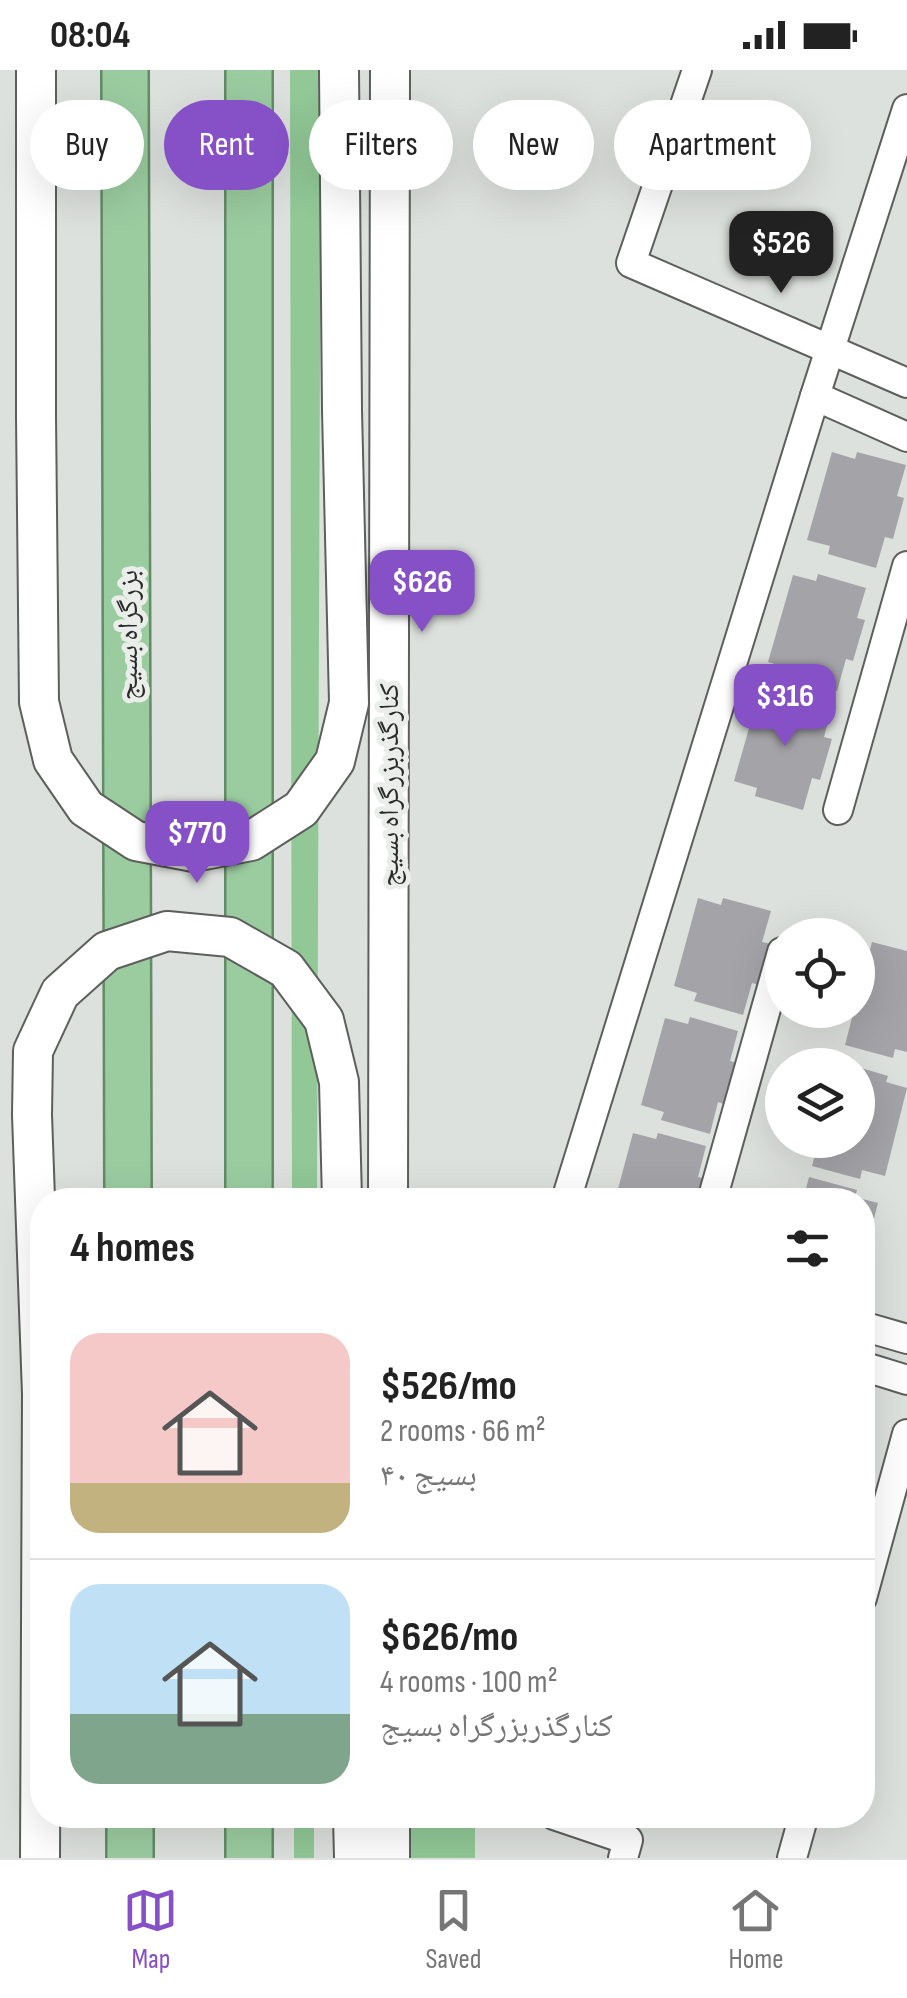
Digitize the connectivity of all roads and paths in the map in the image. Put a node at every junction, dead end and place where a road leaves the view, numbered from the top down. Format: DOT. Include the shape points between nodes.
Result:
graph roads {
  1 [pos="36,70"];
  2 [pos="126,70"];
  3 [pos="249,70"];
  4 [pos="338,70"];
  5 [pos="390,70"];
  6 [pos="697,70"];
  7 [pos="907,109"];
  8 [pos="833,349"];
  9 [pos="907,383"];
  10 [pos="816,396"];
  11 [pos="907,436"];
  12 [pos="907,566"];
  13 [pos="838,810"];
  14 [pos="765,1012"];
  15 [pos="35,1188"];
  16 [pos="128,1188"];
  17 [pos="249,1188"];
  18 [pos="342,1188"];
  19 [pos="388,1188"];
  20 [pos="570,1188"];
  21 [pos="715,1188"];
  22 [pos="875,1330"];
  23 [pos="907,1339"];
  24 [pos="875,1370"];
  25 [pos="907,1380"];
  26 [pos="907,1434"];
  27 [pos="875,1551"];
  28 [pos="40,1828"];
  29 [pos="130,1828"];
  30 [pos="249,1828"];
  31 [pos="353,1828"];
  32 [pos="390,1828"];
  33 [pos="592,1828"];
  34 [pos="800,1828"];
  35 [pos="40,1858"];
  36 [pos="130,1858"];
  37 [pos="249,1858"];
  38 [pos="354,1858"];
  39 [pos="390,1858"];
  40 [pos="623,1858"];
  41 [pos="792,1858"];
  1 -- 4 [label="main road, bridge" via="39,702 53,760 86,808 136,841 194,852 252,841 301,809 335,761 349,703"];
  2 -- 16 [label="highway, بزرگراه بسیج"];
  3 -- 17 [label="highway"];
  5 -- 19 [label="main road, کنارگذربزرگراه بسیج"];
  6 -- 8 [label="street" via="632,262"];
  7 -- 8 [label="street"];
  8 -- 9 [label="street"];
  8 -- 10 [label="street"];
  10 -- 11 [label="street"];
  10 -- 20 [label="street"];
  12 -- 13 [label="street"];
  14 -- 21 [label="street"];
  15 -- 18 [label="main road, bridge" via="33,1052 60,993 107,951 168,931 230,937 286,968 324,1020 338,1082"];
  22 -- 23 [label="street"];
  24 -- 25 [label="street"];
  26 -- 27 [label="street"];
  28 -- 35 [label="main road"];
  29 -- 36 [label="highway"];
  30 -- 37 [label="highway"];
  31 -- 38 [label="main road"];
  32 -- 39 [label="main road"];
  33 -- 40 [label="street" via="628,1840"];
  34 -- 41 [label="street"];
}
